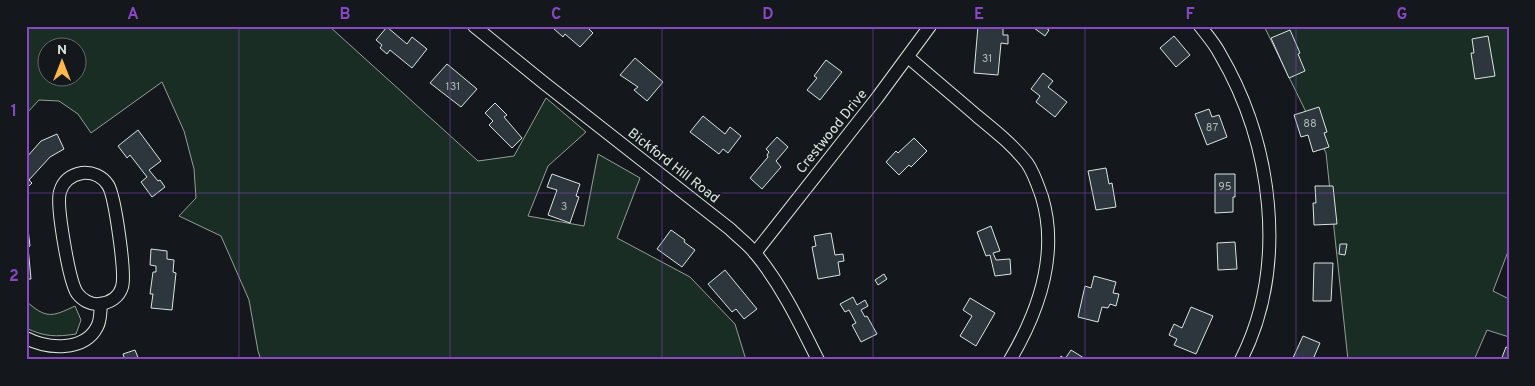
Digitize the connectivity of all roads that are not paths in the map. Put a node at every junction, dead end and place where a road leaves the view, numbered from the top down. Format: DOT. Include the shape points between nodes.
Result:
graph roads {
  1 [pos="474,26"];
  2 [pos="930,26"];
  3 [pos="1200,26"];
  4 [pos="908,57"];
  5 [pos="755,253"];
  6 [pos="101,304"];
  7 [pos="26,338"];
  8 [pos="818,360"];
  9 [pos="1010,360"];
  10 [pos="1241,360"];
  1 -- 5 [label="street, Bickford Hill Road" via="730,229"];
  2 -- 4 [label="street, Crestwood Drive"];
  3 -- 10 [label="street" via="1220,53 1242,100 1260,152 1265,178 1269,238 1267,269 1257,315"];
  4 -- 5 [label="street, Crestwood Drive"];
  4 -- 9 [label="street" via="1020,155 1033,174 1040,193 1048,227 1047,264 1033,312"];
  5 -- 8 [label="street, Bickford Hill Road" via="794,312"];
  6 -- 6 [label="street" via="86,301 76,291 68,262 60,190 66,180 76,174 99,176 112,195 122,286 114,298"];
  6 -- 7 [label="street" via="99,325 85,340 53,346"];
}
